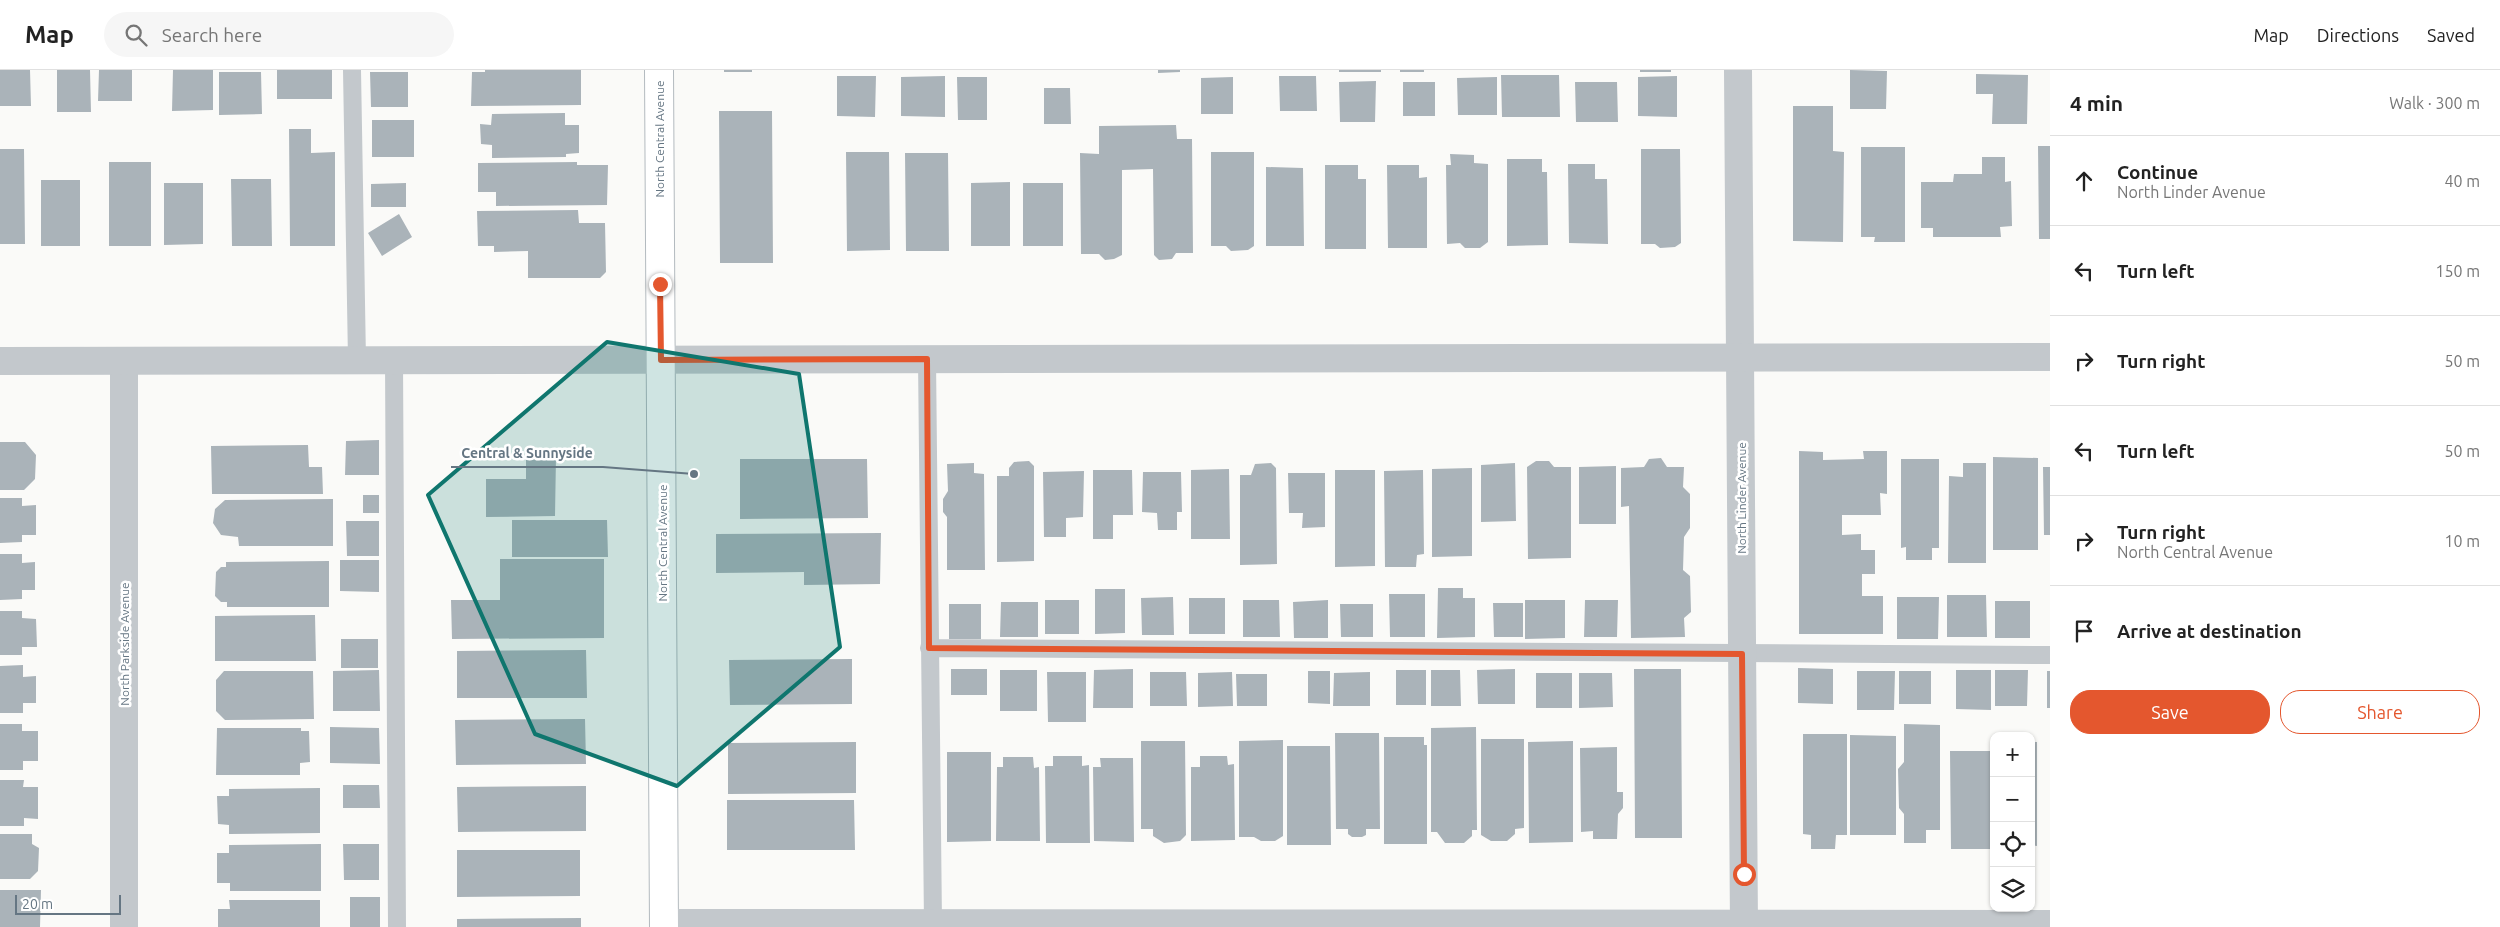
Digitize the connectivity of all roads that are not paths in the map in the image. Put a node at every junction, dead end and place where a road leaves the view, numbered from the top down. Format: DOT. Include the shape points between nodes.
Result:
graph roads {
  1 [pos="352,70"];
  2 [pos="659,70"];
  3 [pos="1738,70"];
  4 [pos="1740,357"];
  5 [pos="2050,357"];
  6 [pos="927,359"];
  7 [pos="357,360"];
  8 [pos="394,360"];
  9 [pos="661,360"];
  10 [pos="0,361"];
  11 [pos="124,361"];
  12 [pos="929,648"];
  13 [pos="1742,654"];
  14 [pos="2050,655"];
  15 [pos="2050,924"];
  16 [pos="664,925"];
  17 [pos="925,925"];
  18 [pos="1744,925"];
  19 [pos="124,927"];
  20 [pos="397,927"];
  1 -- 7 [label="lane"];
  2 -- 9 [label="main road, North Central Avenue"];
  3 -- 4 [label="street, North Linder Avenue"];
  4 -- 5 [label="street"];
  4 -- 6 [label="street"];
  4 -- 13 [label="street, North Linder Avenue"];
  6 -- 9 [label="street"];
  6 -- 12 [label="lane"];
  7 -- 8 [label="street"];
  7 -- 11 [label="street"];
  8 -- 9 [label="street"];
  8 -- 20 [label="lane"];
  9 -- 16 [label="main road, North Central Avenue"];
  10 -- 11 [label="street"];
  11 -- 19 [label="street, North Parkside Avenue"];
  12 -- 13 [label="lane"];
  12 -- 17 [label="lane"];
  13 -- 14 [label="lane"];
  13 -- 18 [label="street, North Linder Avenue"];
  15 -- 18 [label="street"];
  16 -- 17 [label="street"];
  17 -- 18 [label="street"];
}
